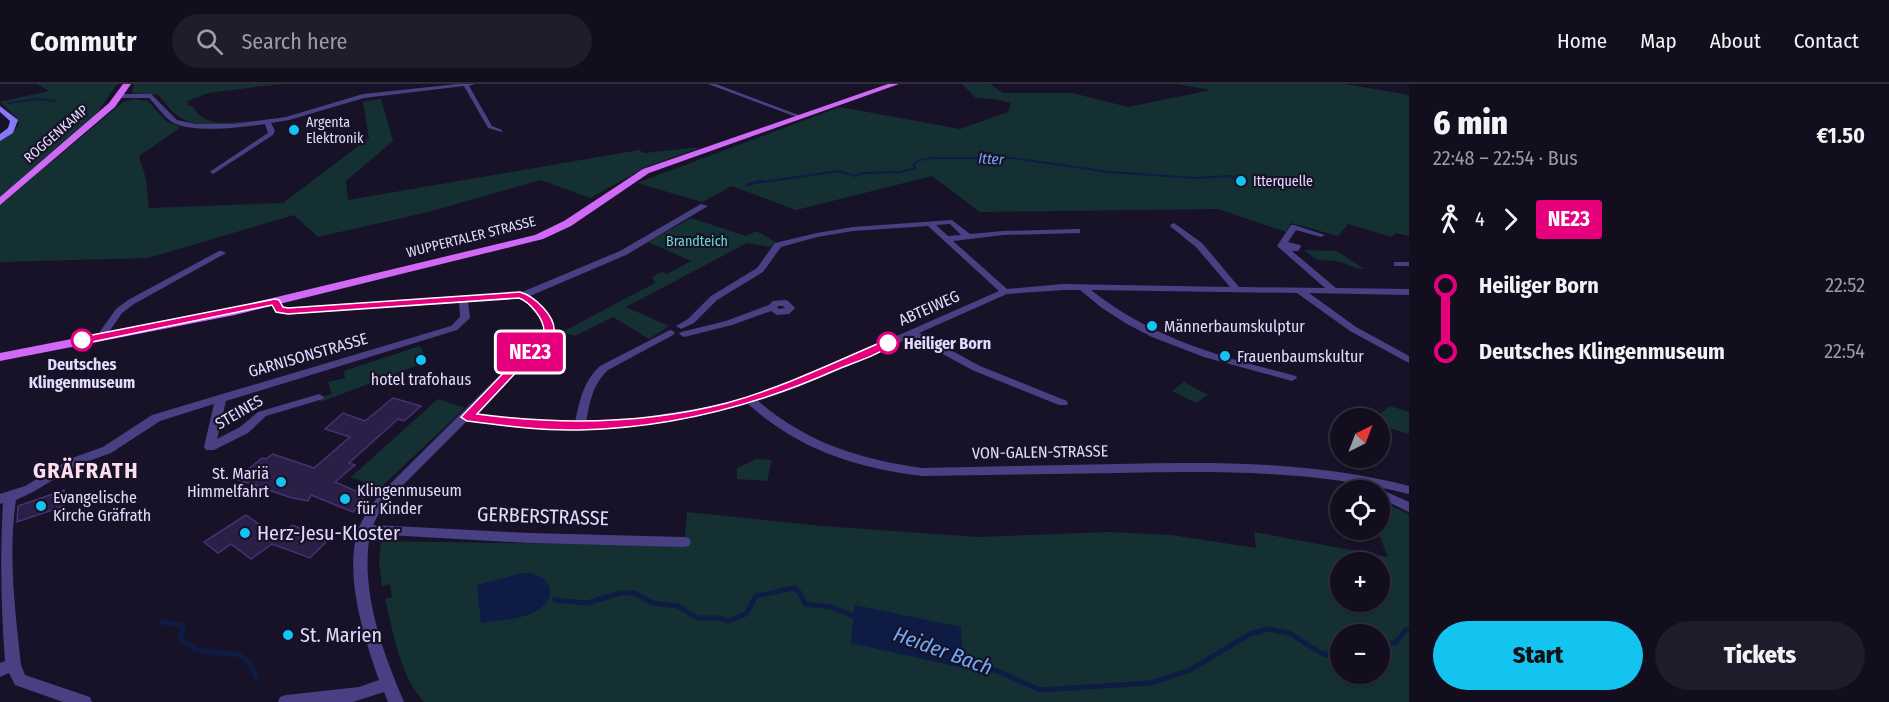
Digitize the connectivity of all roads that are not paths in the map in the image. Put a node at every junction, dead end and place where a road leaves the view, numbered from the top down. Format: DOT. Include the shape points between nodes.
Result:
graph roads {
  1 [pos="127,84"];
  2 [pos="472,84"];
  3 [pos="711,84"];
  4 [pos="895,84"];
  5 [pos="466,85"];
  6 [pos="118,98"];
  7 [pos="0,108"];
  8 [pos="804,116"];
  9 [pos="268,123"];
  10 [pos="500,131"];
  11 [pos="0,138"];
  12 [pos="213,172"];
  13 [pos="0,202"];
  14 [pos="704,206"];
  15 [pos="930,224"];
  16 [pos="1174,225"];
  17 [pos="1077,231"];
  18 [pos="1321,235"];
  19 [pos="967,236"];
  20 [pos="946,239"];
  21 [pos="222,253"];
  22 [pos="1397,264"];
  23 [pos="1409,264"];
  24 [pos="1082,287"];
  25 [pos="1236,289"];
  26 [pos="1299,290"];
  27 [pos="1334,291"];
  28 [pos="1005,292"];
  29 [pos="1409,292"];
  30 [pos="524,295"];
  31 [pos="463,300"];
  32 [pos="275,302"];
  33 [pos="772,307"];
  34 [pos="682,330"];
  35 [pos="912,333"];
  36 [pos="101,337"];
  37 [pos="0,357"];
  38 [pos="1409,360"];
  39 [pos="1292,378"];
  40 [pos="222,397"];
  41 [pos="319,397"];
  42 [pos="750,400"];
  43 [pos="1063,403"];
  44 [pos="467,417"];
  45 [pos="580,426"];
  46 [pos="1349,479"];
  47 [pos="1409,490"];
  48 [pos="5,498"];
  49 [pos="1390,498"];
  50 [pos="1409,507"];
  51 [pos="365,529"];
  52 [pos="684,542"];
  53 [pos="6,667"];
  54 [pos="388,684"];
  55 [pos="84,702"];
  56 [pos="286,702"];
  57 [pos="396,702"];
  1 -- 6 [label="main road, ROGGENKAMP"];
  2 -- 5 [label="street"];
  3 -- 8 [label="street"];
  4 -- 8 [label="main road, WUPPERTALER STRASSE"];
  5 -- 9 [label="street" via="331,106"];
  5 -- 10 [label="street" via="490,127"];
  6 -- 9 [label="street" via="157,101 171,118 187,124 221,127"];
  6 -- 13 [label="main road, ROGGENKAMP"];
  7 -- 11 [label="street" via="14,120 10,131"];
  8 -- 32 [label="main road, WUPPERTALER STRASSE" via="646,171 567,225 540,237"];
  9 -- 12 [label="street" via="271,134"];
  14 -- 30 [label="street" via="623,253"];
  15 -- 19 [label="street" via="952,222"];
  15 -- 20 [label="street"];
  15 -- 34 [label="street" via="831,232 778,246 760,270 714,298"];
  16 -- 25 [label="street" via="1210,257"];
  17 -- 19 [label="street"];
  18 -- 27 [label="street" via="1294,227 1284,246"];
  19 -- 20 [label="street"];
  20 -- 28 [label="street"];
  21 -- 36 [label="street" via="131,302 119,311"];
  22 -- 23 [label="street"];
  24 -- 25 [label="street, ABTEIWEG"];
  24 -- 28 [label="street, ABTEIWEG"];
  24 -- 39 [label="street" via="1119,317 1163,339 1205,355"];
  25 -- 26 [label="street, ABTEIWEG"];
  26 -- 27 [label="street, ABTEIWEG"];
  26 -- 38 [label="street" via="1353,329"];
  27 -- 29 [label="street, ABTEIWEG"];
  28 -- 35 [label="street, ABTEIWEG"];
  30 -- 31 [label="street, GARNISONSTRASSE"];
  30 -- 44 [label="street" via="548,323 549,332"];
  31 -- 32 [label="street, GARNISONSTRASSE" via="288,311 279,310"];
  31 -- 40 [label="street, GARNISONSTRASSE" via="465,318 454,328"];
  32 -- 36 [label="main road, WUPPERTALER STRASSE"];
  33 -- 34 [label="street" via="729,323"];
  34 -- 45 [label="street" via="596,375 587,390"];
  35 -- 42 [label="street, ABTEIWEG"];
  35 -- 43 [label="street" via="976,368"];
  36 -- 37 [label="main road, WUPPERTALER STRASSE"];
  40 -- 41 [label="street, STEINES" via="210,447 244,430 262,414"];
  40 -- 48 [label="street, GARNISONSTRASSE" via="156,418 113,446"];
  42 -- 45 [label="street, ABTEIWEG" via="656,420"];
  42 -- 46 [label="street, VON-GALEN-STRASSE" via="779,426 814,445 869,464 905,470 1191,467 1303,472"];
  44 -- 45 [label="street, ABTEIWEG"];
  44 -- 51 [label="street" via="393,488"];
  46 -- 47 [label="street, VON-GALEN-STRASSE"];
  48 -- 53 [label="street"];
  49 -- 50 [label="street"];
  51 -- 52 [label="street, GERBERSTRASSE"];
  51 -- 54 [label="street" via="361,554 367,610"];
  53 -- 55 [label="street" via="20,680"];
  54 -- 56 [label="street" via="360,694"];
  54 -- 57 [label="street"];
}
